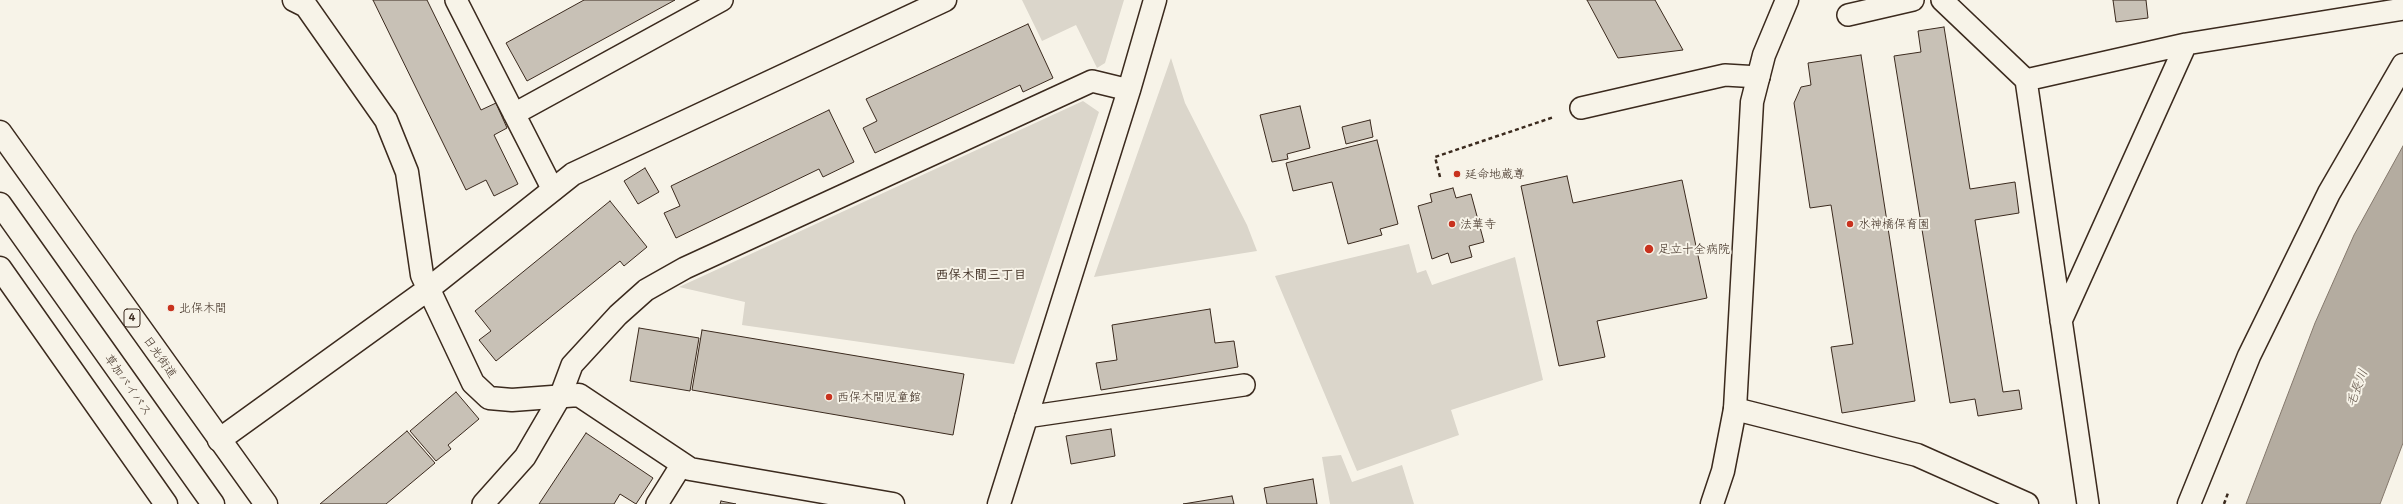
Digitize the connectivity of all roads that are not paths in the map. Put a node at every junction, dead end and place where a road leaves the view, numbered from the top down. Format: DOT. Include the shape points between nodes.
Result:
graph roads {
  1 [pos="294,0"];
  2 [pos="456,0"];
  3 [pos="722,0"];
  4 [pos="945,0"];
  5 [pos="1155,0"];
  6 [pos="1787,0"];
  7 [pos="1913,0"];
  8 [pos="1942,0"];
  9 [pos="2403,9"];
  10 [pos="1848,15"];
  11 [pos="2186,44"];
  12 [pos="2403,65"];
  13 [pos="1758,77"];
  14 [pos="2026,80"];
  15 [pos="1129,90"];
  16 [pos="1581,108"];
  17 [pos="514,114"];
  18 [pos="0,132"];
  19 [pos="553,190"];
  20 [pos="0,204"];
  21 [pos="0,268"];
  22 [pos="427,290"];
  23 [pos="2061,321"];
  24 [pos="1244,385"];
  25 [pos="560,397"];
  26 [pos="1735,409"];
  27 [pos="1026,417"];
  28 [pos="219,440"];
  29 [pos="682,464"];
  30 [pos="166,504"];
  31 [pos="213,504"];
  32 [pos="266,504"];
  33 [pos="483,504"];
  34 [pos="656,504"];
  35 [pos="893,504"];
  36 [pos="998,504"];
  37 [pos="1712,504"];
  38 [pos="2027,504"];
  39 [pos="2088,504"];
  40 [pos="2189,504"];
  1 -- 22 [label="main road" via="306,6 386,120 407,172 422,275"];
  2 -- 17 [label="lane"];
  3 -- 17 [label="lane"];
  4 -- 19 [label="main road" via="573,174"];
  5 -- 15 [label="main road"];
  6 -- 13 [label="main road" via="1764,55"];
  7 -- 10 [label="lane"];
  8 -- 14 [label="lane"];
  9 -- 11 [label="lane"];
  11 -- 14 [label="lane"];
  11 -- 23 [label="lane"];
  12 -- 40 [label="main road" via="2329,193 2249,356"];
  13 -- 16 [label="lane" via="1725,75"];
  13 -- 26 [label="main road" via="1752,102"];
  14 -- 23 [label="lane"];
  15 -- 25 [label="lane" via="1092,81 685,268 646,290 618,315 572,365"];
  15 -- 27 [label="main road"];
  17 -- 19 [label="lane"];
  18 -- 28 [label="main road, 日光街道 / 4"];
  19 -- 22 [label="main road"];
  20 -- 31 [label="main road, 草加バイパス"];
  21 -- 30 [label="main road"];
  22 -- 25 [label="main road" via="473,383 489,398 512,400"];
  22 -- 28 [label="main road"];
  23 -- 39 [label="lane"];
  24 -- 27 [label="lane"];
  25 -- 29 [label="main road" via="578,395"];
  25 -- 33 [label="lane" via="525,457"];
  26 -- 37 [label="main road" via="1723,471"];
  26 -- 38 [label="main road" via="1917,455"];
  27 -- 36 [label="main road"];
  28 -- 32 [label="main road, 日光街道 / 4"];
  29 -- 34 [label="lane"];
  29 -- 35 [label="main road" via="690,470"];
}
